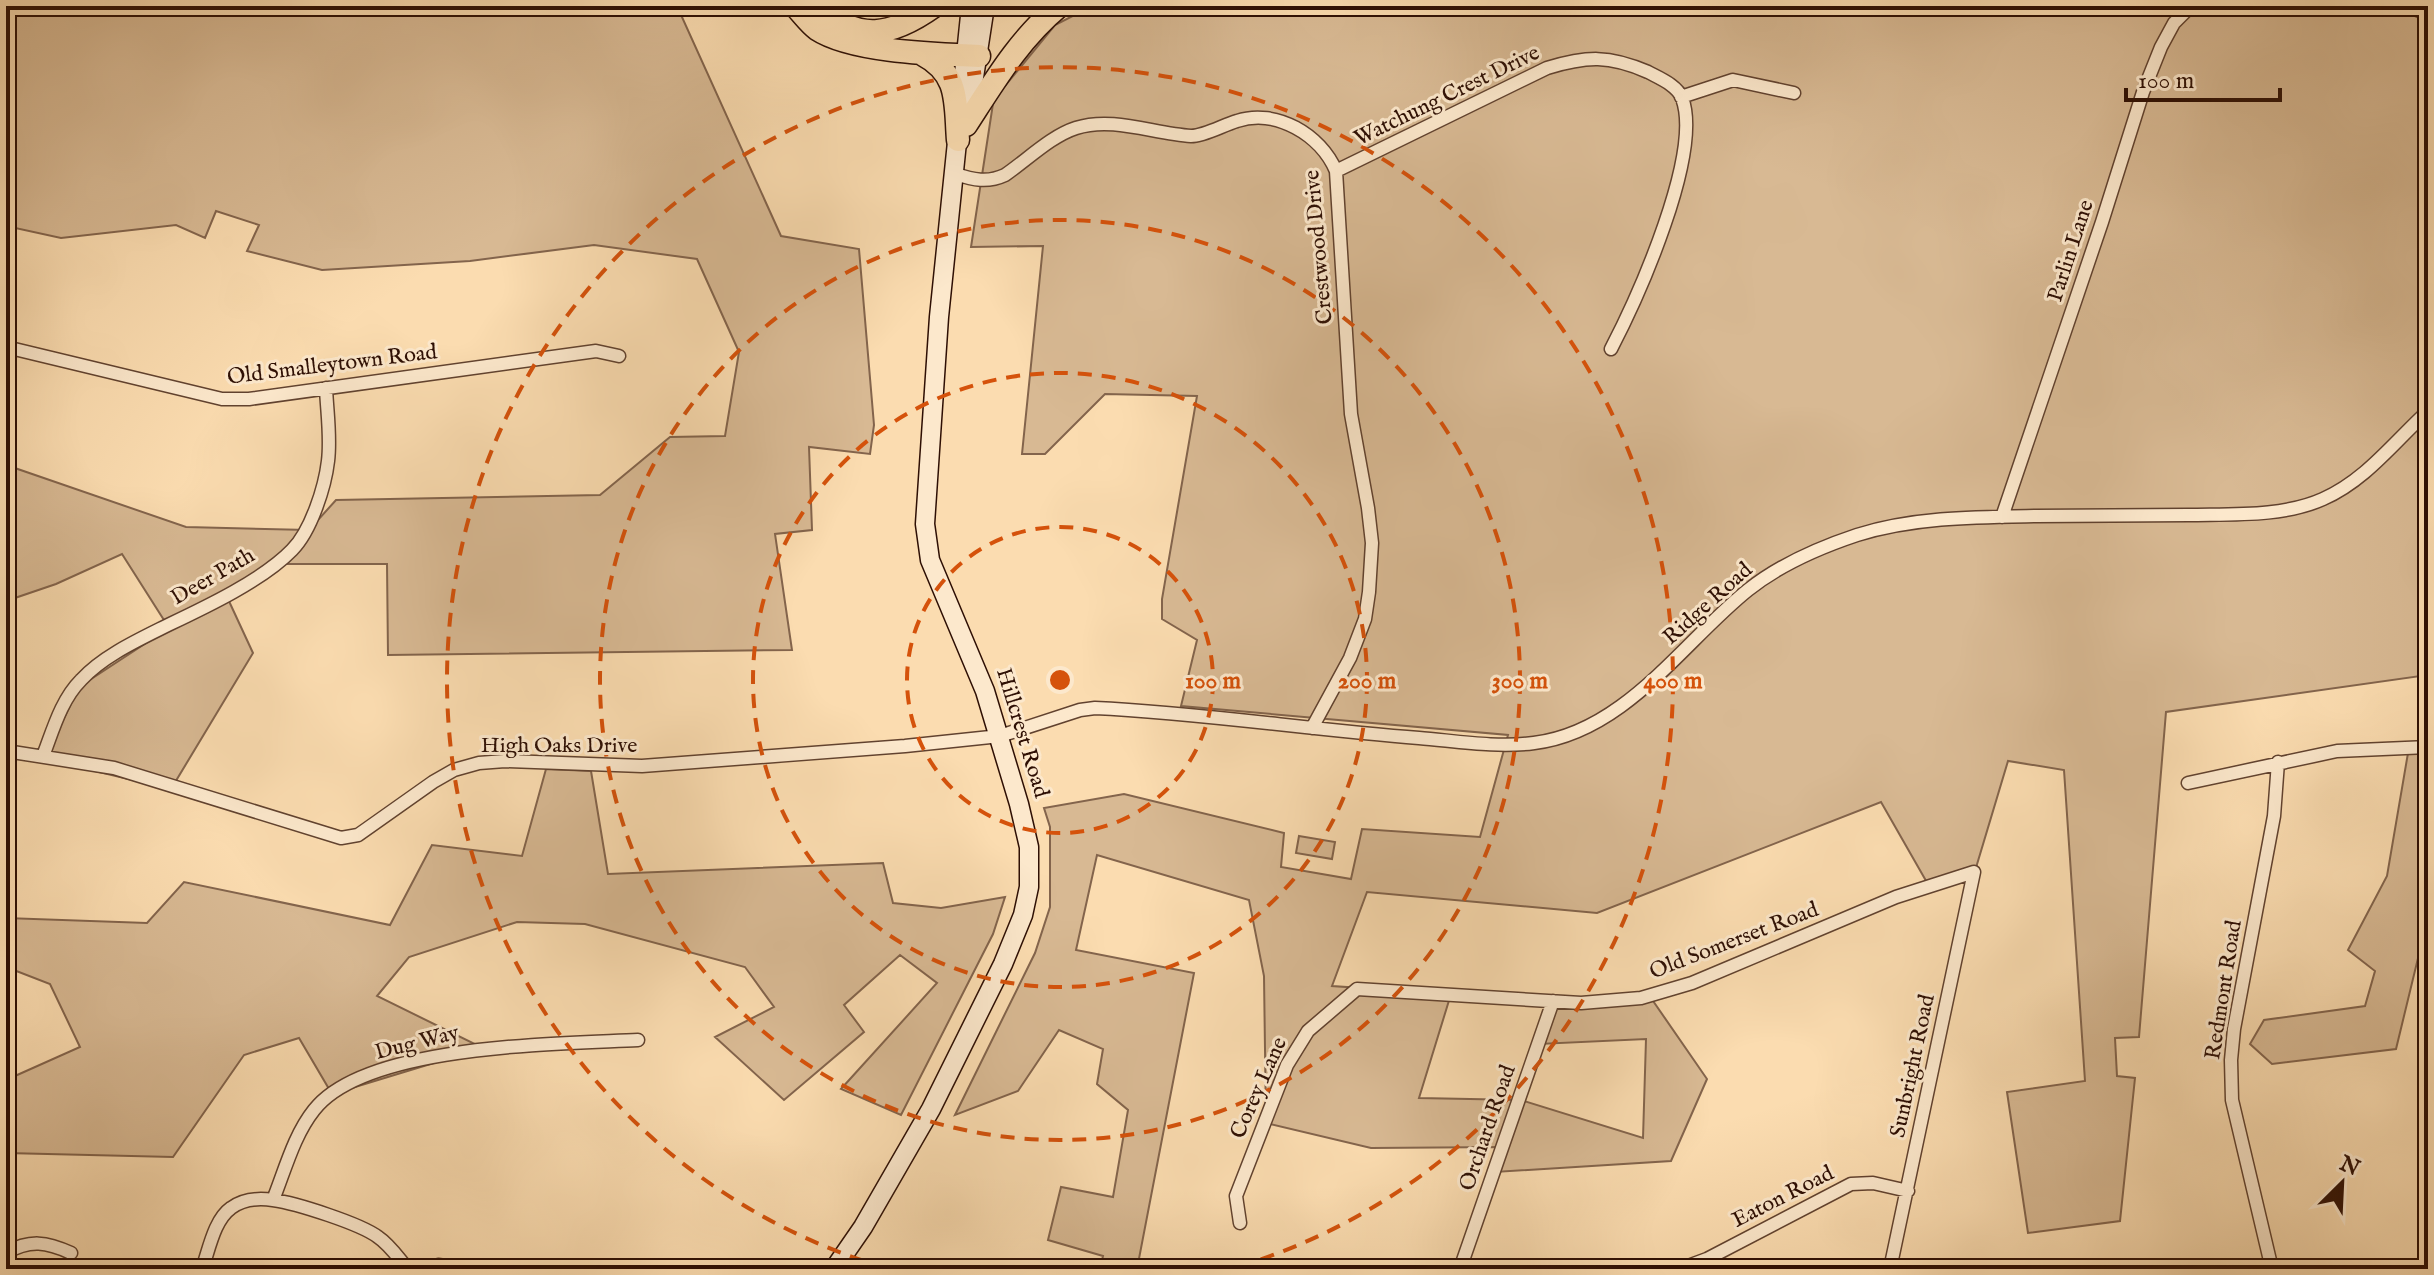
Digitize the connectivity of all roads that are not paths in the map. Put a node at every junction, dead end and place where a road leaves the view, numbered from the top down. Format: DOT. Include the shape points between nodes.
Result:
graph roads {
  1 [pos="795,6"];
  2 [pos="818,6"];
  3 [pos="934,6"];
  4 [pos="971,6"];
  5 [pos="985,6"];
  6 [pos="1059,6"];
  7 [pos="2191,6"];
  8 [pos="2406,6"];
  9 [pos="2428,14"];
  10 [pos="917,52"];
  11 [pos="972,56"];
  12 [pos="1794,93"];
  13 [pos="1681,97"];
  14 [pos="962,132"];
  15 [pos="1336,171"];
  16 [pos="956,174"];
  17 [pos="6,347"];
  18 [pos="1611,349"];
  19 [pos="619,356"];
  20 [pos="326,388"];
  21 [pos="2428,411"];
  22 [pos="2002,517"];
  23 [pos="1312,728"];
  24 [pos="1000,736"];
  25 [pos="2428,747"];
  26 [pos="6,751"];
  27 [pos="43,756"];
  28 [pos="2278,762"];
  29 [pos="2188,783"];
  30 [pos="1974,872"];
  31 [pos="1357,989"];
  32 [pos="1553,1001"];
  33 [pos="638,1040"];
  34 [pos="1908,1191"];
  35 [pos="273,1200"];
  36 [pos="1240,1223"];
  37 [pos="6,1253"];
  38 [pos="71,1253"];
  39 [pos="202,1269"];
  40 [pos="408,1269"];
  41 [pos="426,1269"];
  42 [pos="470,1269"];
  43 [pos="834,1269"];
  44 [pos="1460,1269"];
  45 [pos="1680,1269"];
  46 [pos="1890,1269"];
  47 [pos="2272,1269"];
  1 -- 10 [label="highway" via="816,28 836,38"];
  2 -- 3 [label="highway" via="849,28 880,32 905,25"];
  4 -- 11 [label="main road, Hillcrest Road"];
  5 -- 11 [label="main road, Hillcrest Road"];
  6 -- 14 [label="highway" via="1011,57"];
  7 -- 22 [label="street, Parlin Lane" via="2174,23 2143,92"];
  8 -- 9 [label="street"];
  10 -- 11 [label="highway"];
  10 -- 14 [label="highway" via="935,61 954,85"];
  11 -- 14 [label="main road, Hillcrest Road"];
  12 -- 13 [label="street" via="1733,80"];
  13 -- 15 [label="street, Watchung Crest Drive" via="1663,80 1626,62 1575,60 1547,68"];
  13 -- 18 [label="street" via="1687,137 1680,175"];
  14 -- 16 [label="main road, Hillcrest Road"];
  15 -- 16 [label="street, Crestwood Drive" via="1316,141 1270,118 1241,119 1194,136 1085,125 1064,133 996,179"];
  15 -- 23 [label="street, Crestwood Drive" via="1351,414 1372,543 1365,619"];
  16 -- 24 [label="main road, Hillcrest Road" via="939,317 925,524 930,560 965,637"];
  17 -- 20 [label="street, Old Smalleytown Road" via="222,399"];
  19 -- 20 [label="street, Old Smalleytown Road" via="596,351"];
  20 -- 27 [label="street, Deer Path" via="326,478 292,550 268,570 110,657 81,680 65,702"];
  21 -- 22 [label="street, Ridge Road" via="2349,485 2291,508 2244,514"];
  22 -- 23 [label="street, Ridge Road" via="1903,524 1857,535 1803,558 1746,592 1631,698 1582,728 1552,739 1493,744"];
  23 -- 24 [label="street, Ridge Road" via="1095,708"];
  24 -- 27 [label="street, High Oaks Drive" via="642,766 479,763 446,774 358,835 341,838 114,768"];
  24 -- 43 [label="main road, Hillcrest Road" via="1029,847 1023,915 931,1109"];
  25 -- 28 [label="street" via="2337,751"];
  26 -- 27 [label="street, High Oaks Drive"];
  28 -- 29 [label="street"];
  28 -- 47 [label="street, Redmont Road" via="2274,816 2231,1060 2232,1100"];
  30 -- 32 [label="street, Old Somerset Road" via="1896,897 1664,992 1613,1002"];
  30 -- 34 [label="street, Sunbright Road"];
  31 -- 32 [label="street, Old Somerset Road"];
  31 -- 36 [label="street, Corey Lane" via="1308,1031 1287,1065 1236,1196"];
  32 -- 44 [label="street, Orchard Road"];
  33 -- 35 [label="street, Dug Way" via="456,1052 392,1066 353,1082 315,1108"];
  34 -- 45 [label="street, Eaton Road" via="1851,1184"];
  34 -- 46 [label="street, Sunbright Road"];
  35 -- 39 [label="street" via="251,1199 228,1210"];
  35 -- 40 [label="street" via="370,1232"];
  37 -- 38 [label="street" via="45,1242"];
  41 -- 42 [label="street"];
}
